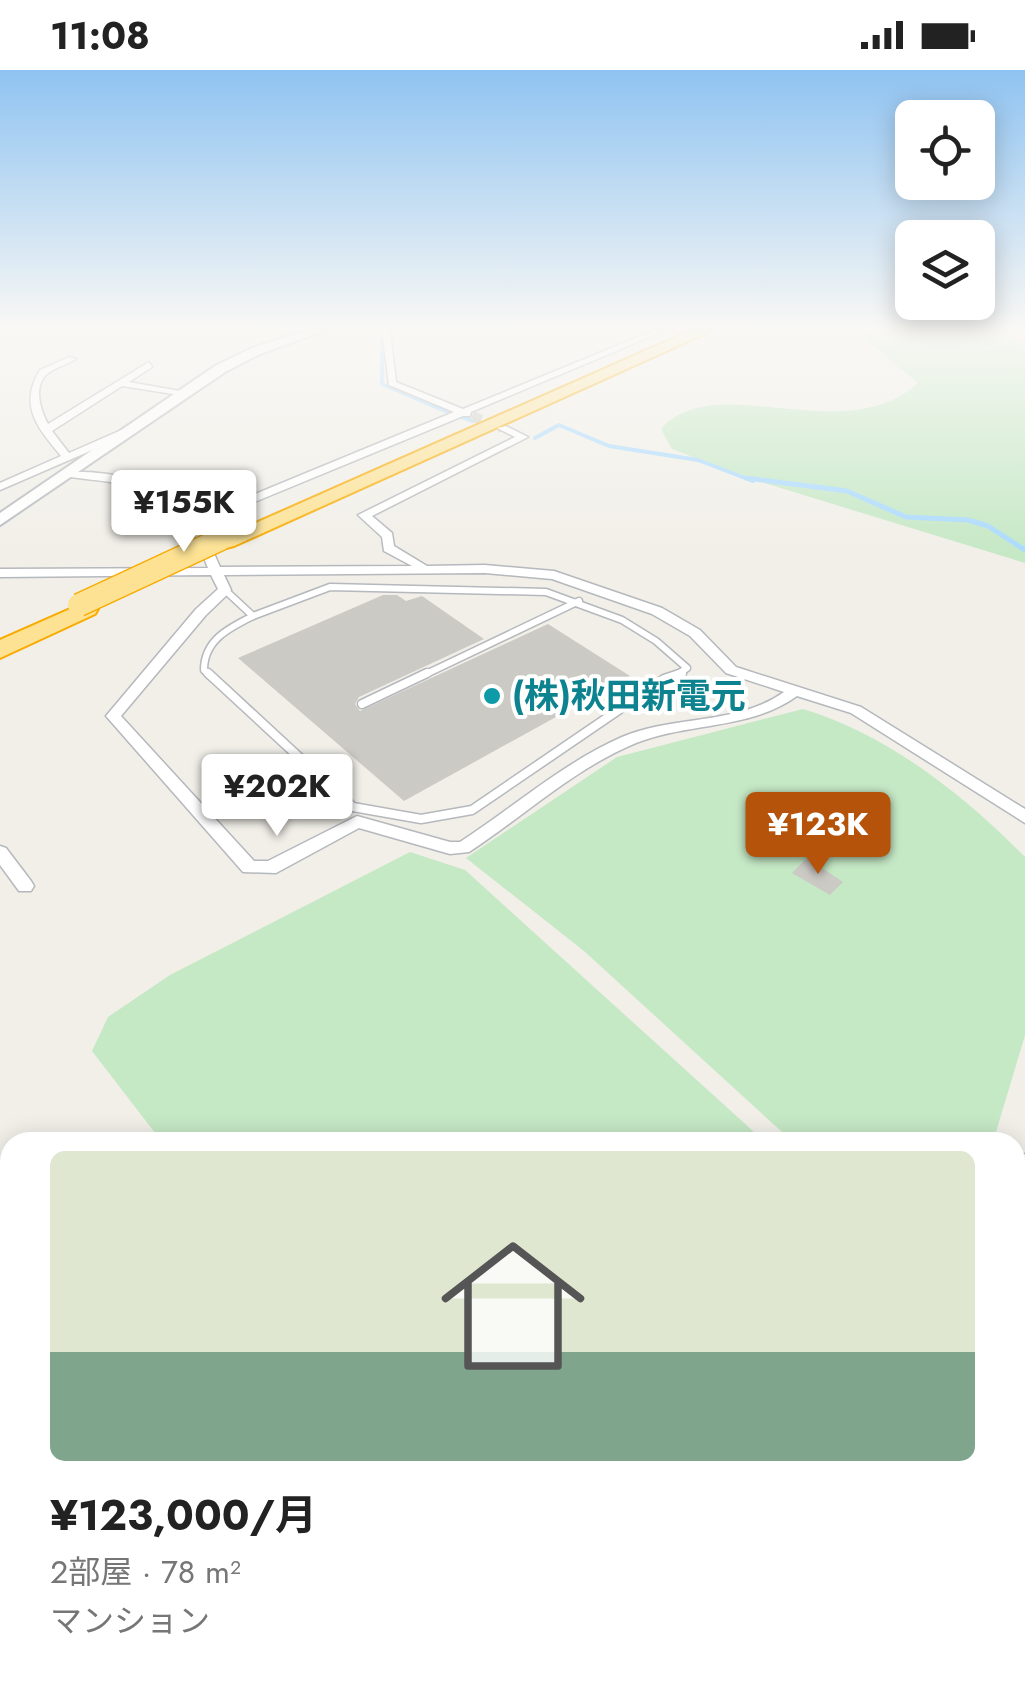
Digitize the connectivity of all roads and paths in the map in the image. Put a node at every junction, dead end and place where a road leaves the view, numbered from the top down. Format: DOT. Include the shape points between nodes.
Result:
graph roads {
  1 [pos="36,405"];
  2 [pos="85,405"];
  3 [pos="168,405"];
  4 [pos="444,405"];
  5 [pos="489,405"];
  6 [pos="515,405"];
  7 [pos="532,405"];
  8 [pos="467,415"];
  9 [pos="135,428"];
  10 [pos="502,428"];
  11 [pos="46,430"];
  12 [pos="66,456"];
  13 [pos="71,474"];
  14 [pos="0,487"];
  15 [pos="0,520"];
  16 [pos="194,523"];
  17 [pos="223,540"];
  18 [pos="426,569"];
  19 [pos="214,570"];
  20 [pos="0,573"];
  21 [pos="224,590"];
  22 [pos="579,600"];
  23 [pos="82,607"];
  24 [pos="254,616"];
  25 [pos="0,642"];
  26 [pos="0,650"];
  27 [pos="796,690"];
  28 [pos="362,704"];
  29 [pos="1025,816"];
  30 [pos="0,852"];
  31 [pos="25,886"];
  1 -- 11 [label="street"];
  2 -- 11 [label="street"];
  3 -- 9 [label="street"];
  4 -- 8 [label="street"];
  5 -- 8 [label="street"];
  6 -- 17 [label="highway"];
  7 -- 17 [label="highway"];
  8 -- 16 [label="street"];
  9 -- 12 [label="street"];
  9 -- 13 [label="street"];
  10 -- 18 [label="street" via="523,436 364,515 388,536 388,548"];
  11 -- 12 [label="street"];
  12 -- 14 [label="street"];
  13 -- 15 [label="street"];
  13 -- 16 [label="street" via="164,492"];
  16 -- 19 [label="street"];
  17 -- 23 [label="highway, bridge"];
  18 -- 19 [label="street"];
  18 -- 27 [label="street" via="532,572 581,584 680,622 731,670"];
  19 -- 20 [label="street"];
  19 -- 21 [label="street"];
  21 -- 24 [label="lane"];
  21 -- 27 [label="street" via="114,716 249,868 270,868 357,822 464,848 634,738 755,711"];
  22 -- 24 [label="lane" via="546,592 343,586"];
  22 -- 24 [label="lane" via="662,642 687,668 472,810 421,818 352,807 204,670 206,652 224,630"];
  22 -- 28 [label="lane"];
  23 -- 25 [label="highway"];
  23 -- 26 [label="highway"];
  27 -- 29 [label="street" via="856,710"];
  30 -- 31 [label="street"];
}
